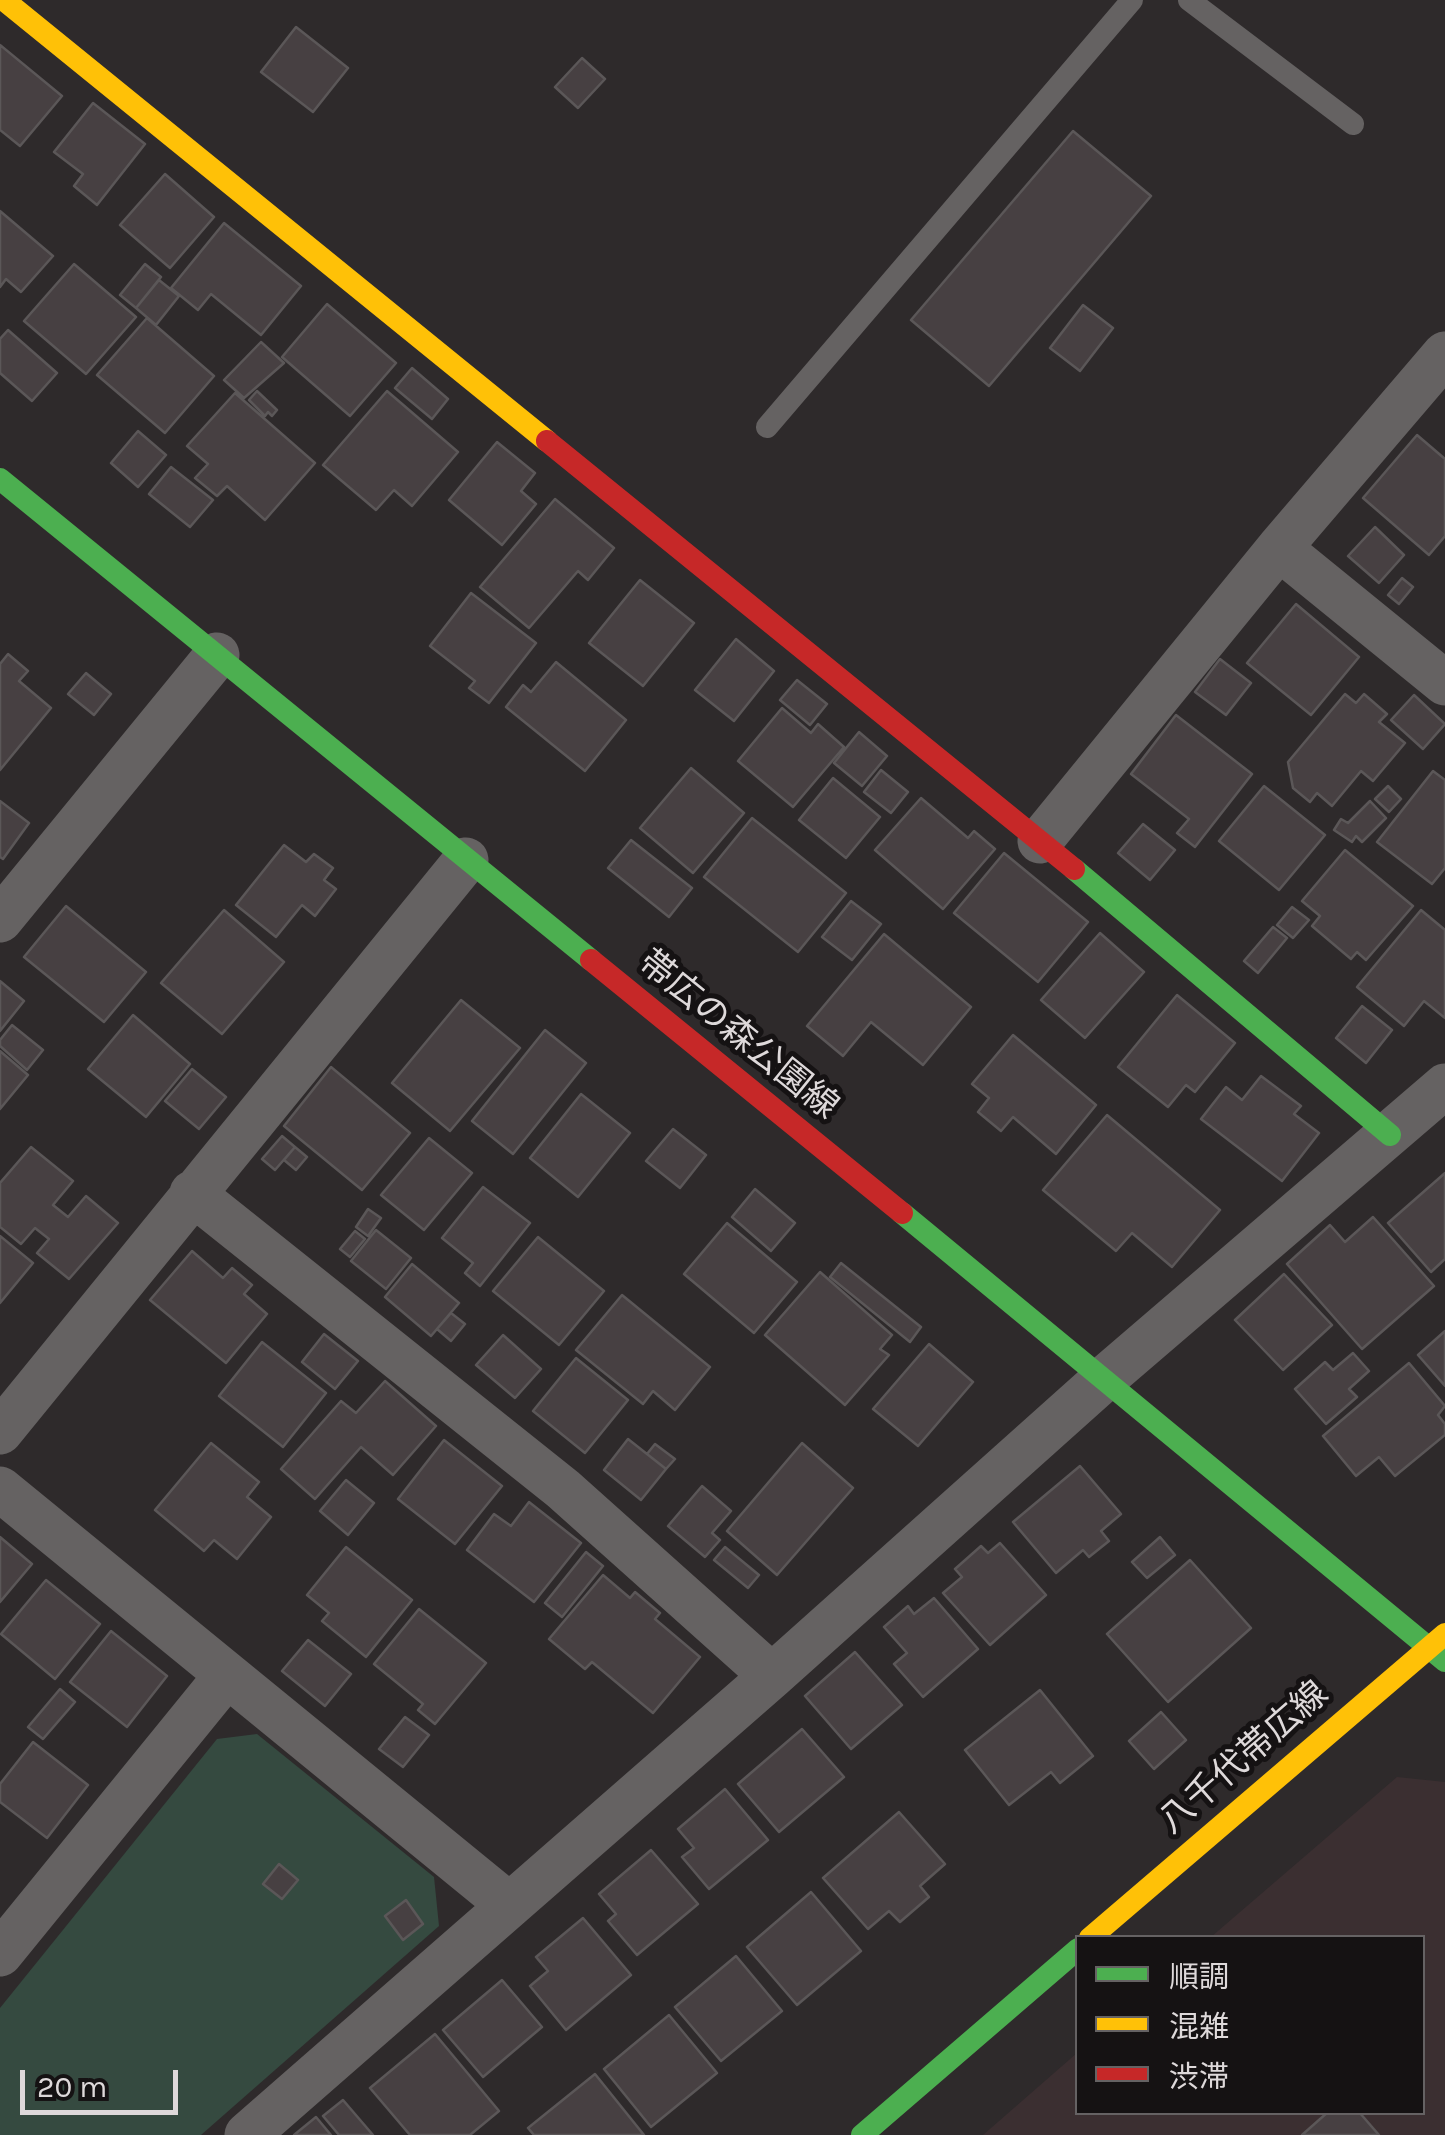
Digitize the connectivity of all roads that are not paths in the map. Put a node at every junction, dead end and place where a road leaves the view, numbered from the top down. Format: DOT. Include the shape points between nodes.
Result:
graph roads {
  1 [pos="4,0"];
  2 [pos="1132,0"];
  3 [pos="1189,0"];
  4 [pos="1353,124"];
  5 [pos="1445,354"];
  6 [pos="767,427"];
  7 [pos="0,479"];
  8 [pos="1279,548"];
  9 [pos="217,655"];
  10 [pos="1445,682"];
  11 [pos="1040,841"];
  12 [pos="466,860"];
  13 [pos="0,920"];
  14 [pos="1445,1086"];
  15 [pos="1390,1135"];
  16 [pos="192,1193"];
  17 [pos="1105,1378"];
  18 [pos="0,1432"];
  19 [pos="0,1489"];
  20 [pos="1440,1648"];
  21 [pos="227,1675"];
  22 [pos="772,1676"];
  23 [pos="509,1906"];
  24 [pos="1093,1935"];
  25 [pos="3,1944"];
  26 [pos="1075,1951"];
  27 [pos="247,2135"];
  28 [pos="862,2135"];
  1 -- 11 [label="main road"];
  2 -- 6 [label="lane"];
  3 -- 4 [label="lane"];
  5 -- 8 [label="street"];
  7 -- 9 [label="main road, 帯広の森公園線"];
  8 -- 10 [label="street"];
  8 -- 11 [label="street"];
  9 -- 12 [label="main road, 帯広の森公園線"];
  9 -- 13 [label="street"];
  11 -- 15 [label="main road"];
  12 -- 16 [label="street"];
  12 -- 17 [label="main road, 帯広の森公園線"];
  14 -- 15 [label="street"];
  15 -- 17 [label="street"];
  16 -- 18 [label="street"];
  16 -- 22 [label="street" via="563,1489"];
  17 -- 20 [label="main road, 帯広の森公園線"];
  17 -- 22 [label="street"];
  19 -- 21 [label="street"];
  20 -- 24 [label="main road, 八千代帯広線" via="1338,1723"];
  21 -- 23 [label="street"];
  21 -- 25 [label="street"];
  22 -- 23 [label="street"];
  23 -- 27 [label="street"];
  26 -- 28 [label="main road"];
}
